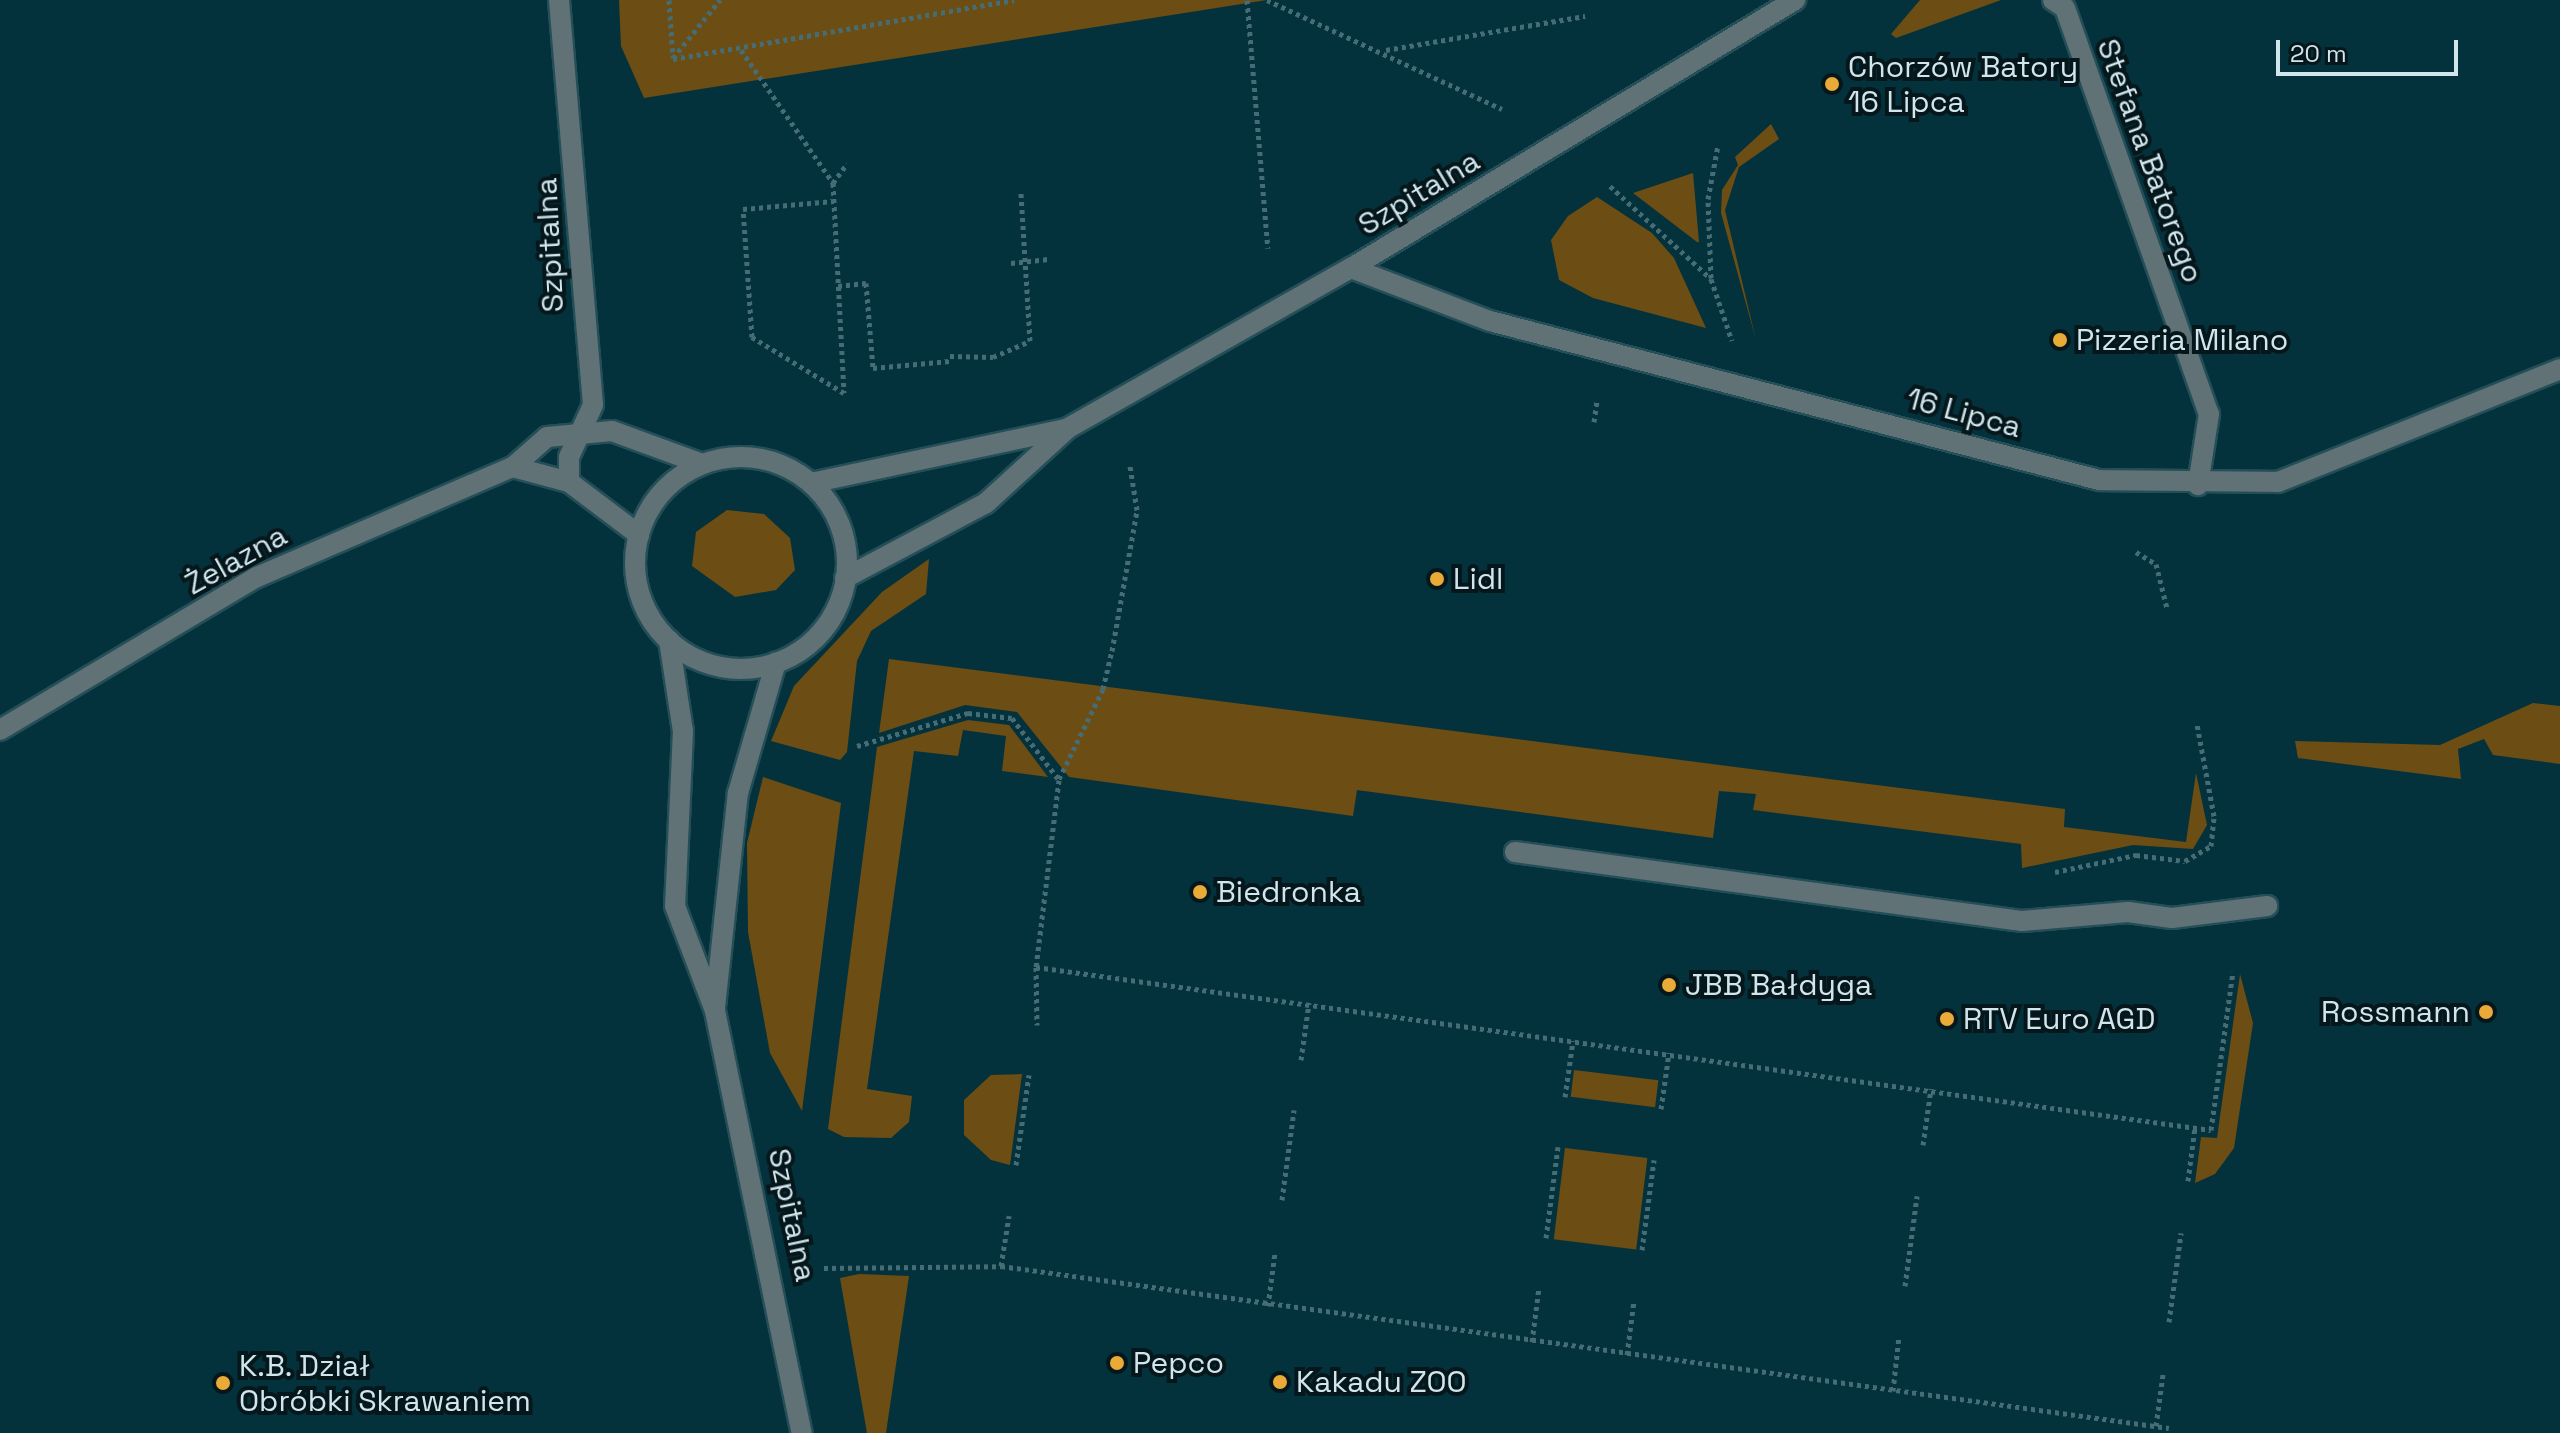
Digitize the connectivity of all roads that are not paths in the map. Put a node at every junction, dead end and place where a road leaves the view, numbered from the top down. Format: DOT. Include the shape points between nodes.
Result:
graph roads {
  1 [pos="559,0"];
  2 [pos="1795,0"];
  3 [pos="2053,0"];
  4 [pos="1351,268"];
  5 [pos="2560,369"];
  6 [pos="1068,428"];
  7 [pos="582,429"];
  8 [pos="702,464"];
  9 [pos="513,467"];
  10 [pos="569,482"];
  11 [pos="811,483"];
  12 [pos="2198,485"];
  13 [pos="639,535"];
  14 [pos="845,578"];
  15 [pos="669,640"];
  16 [pos="776,662"];
  17 [pos="0,730"];
  18 [pos="1515,852"];
  19 [pos="2267,906"];
  20 [pos="715,1011"];
  21 [pos="802,1433"];
  1 -- 7 [label="street, Szpitalna" via="593,405"];
  2 -- 4 [label="street, Szpitalna"];
  3 -- 12 [label="street, Stefana Batorego" via="2065,8 2209,414"];
  4 -- 6 [label="street, Szpitalna"];
  4 -- 12 [label="street, 16 Lipca" via="1490,321 2084,476"];
  5 -- 12 [label="street, 16 Lipca" via="2278,482"];
  6 -- 11 [label="street, Szpitalna"];
  6 -- 14 [label="street, Szpitalna" via="986,503"];
  7 -- 8 [label="street, Żelazna" via="642,438"];
  7 -- 9 [label="street, Żelazna" via="547,437"];
  7 -- 10 [label="street, Szpitalna"];
  8 -- 11 [label="street" via="767,460"];
  8 -- 13 [label="street" via="662,493"];
  9 -- 10 [label="street"];
  9 -- 17 [label="street, Żelazna" via="257,577"];
  10 -- 13 [label="street"];
  11 -- 14 [label="street" via="840,526"];
  13 -- 15 [label="street" via="642,600"];
  14 -- 16 [label="street" via="828,623"];
  15 -- 16 [label="street" via="711,664"];
  15 -- 20 [label="street, Szpitalna" via="683,731 675,906"];
  16 -- 20 [label="street, Szpitalna" via="736,806"];
  18 -- 19 [label="street" via="2022,921 2128,912 2184,917"];
  20 -- 21 [label="street, Szpitalna"];
}
